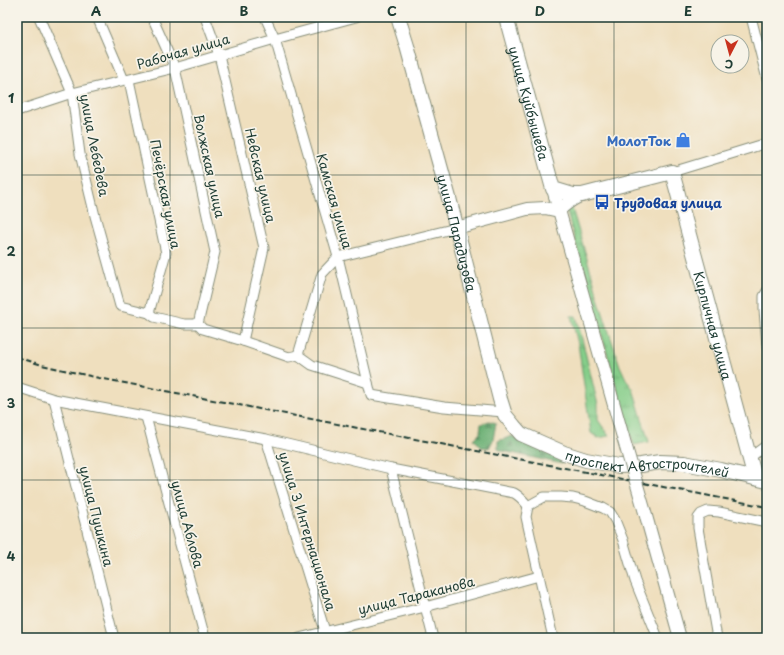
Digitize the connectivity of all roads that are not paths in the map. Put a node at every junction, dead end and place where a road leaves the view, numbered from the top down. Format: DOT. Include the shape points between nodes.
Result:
graph roads {
  1 [pos="39,17"];
  2 [pos="96,17"];
  3 [pos="152,17"];
  4 [pos="205,17"];
  5 [pos="265,17"];
  6 [pos="356,17"];
  7 [pos="398,17"];
  8 [pos="751,17"];
  9 [pos="507,20"];
  10 [pos="275,39"];
  11 [pos="219,55"];
  12 [pos="175,68"];
  13 [pos="767,79"];
  14 [pos="127,80"];
  15 [pos="72,93"];
  16 [pos="17,111"];
  17 [pos="767,143"];
  18 [pos="672,172"];
  19 [pos="554,189"];
  20 [pos="582,196"];
  21 [pos="527,209"];
  22 [pos="559,211"];
  23 [pos="456,228"];
  24 [pos="338,257"];
  25 [pos="767,291"];
  26 [pos="149,313"];
  27 [pos="198,324"];
  28 [pos="243,341"];
  29 [pos="767,346"];
  30 [pos="298,355"];
  31 [pos="368,382"];
  32 [pos="17,387"];
  33 [pos="54,399"];
  34 [pos="504,412"];
  35 [pos="146,417"];
  36 [pos="266,439"];
  37 [pos="530,439"];
  38 [pos="767,445"];
  39 [pos="749,458"];
  40 [pos="392,469"];
  41 [pos="761,480"];
  42 [pos="528,506"];
  43 [pos="767,522"];
  44 [pos="539,576"];
  45 [pos="425,607"];
  46 [pos="325,631"];
  47 [pos="114,638"];
  48 [pos="205,638"];
  49 [pos="299,638"];
  50 [pos="433,638"];
  51 [pos="553,638"];
  52 [pos="658,638"];
  53 [pos="680,638"];
  54 [pos="718,638"];
  1 -- 15 [label="street, улица Лебедева"];
  2 -- 14 [label="street, Печёрская улица"];
  3 -- 12 [label="street, Волжская улица"];
  4 -- 11 [label="street, Невская улица"];
  5 -- 10 [label="street, Камская улица"];
  6 -- 10 [label="street, Рабочая улица"];
  7 -- 23 [label="highway, улица Парадизова"];
  8 -- 13 [label="street"];
  9 -- 19 [label="highway, улица Куйбышева"];
  10 -- 11 [label="street, Рабочая улица"];
  10 -- 24 [label="street, Камская улица"];
  11 -- 12 [label="street, Рабочая улица"];
  11 -- 28 [label="street, Невская улица" via="264,248"];
  12 -- 14 [label="street, Рабочая улица"];
  12 -- 27 [label="street, Волжская улица" via="215,252"];
  14 -- 15 [label="street, Рабочая улица"];
  14 -- 26 [label="street, Печёрская улица" via="166,253"];
  15 -- 16 [label="street, Рабочая улица"];
  15 -- 26 [label="street, улица Лебедева" via="80,154 120,306"];
  17 -- 18 [label="street"];
  18 -- 20 [label="highway"];
  18 -- 39 [label="highway, Кирпичная улица"];
  19 -- 20 [label="highway"];
  19 -- 21 [label="main road" via="543,200"];
  19 -- 22 [label="main road"];
  20 -- 22 [label="main road" via="575,198"];
  21 -- 22 [label="main road" via="545,208"];
  21 -- 23 [label="main road"];
  22 -- 53 [label="main road, bridge"];
  23 -- 24 [label="street"];
  23 -- 34 [label="highway, улица Парадизова"];
  24 -- 30 [label="street" via="322,274"];
  24 -- 31 [label="street, Камская улица"];
  25 -- 29 [label="street" via="764,296 764,310"];
  26 -- 27 [label="street" via="154,317 184,324"];
  27 -- 28 [label="street" via="203,330"];
  28 -- 30 [label="street" via="289,358"];
  30 -- 31 [label="street" via="312,365"];
  31 -- 34 [label="street, Камская улица" via="372,395 444,407"];
  32 -- 33 [label="street"];
  33 -- 35 [label="street"];
  33 -- 47 [label="street, улица Пушкина"];
  34 -- 37 [label="highway, улица Парадизова" via="521,434"];
  35 -- 36 [label="street"];
  35 -- 48 [label="street, улица Аблова"];
  36 -- 40 [label="street"];
  36 -- 46 [label="street, улица 3 Интернационала"];
  37 -- 41 [label="highway, проспект Автостроителей" via="586,460 608,464 628,466 660,462 684,463"];
  38 -- 39 [label="street"];
  39 -- 41 [label="highway, Кирпичная улица"];
  40 -- 42 [label="street" via="514,493"];
  40 -- 45 [label="street"];
  42 -- 44 [label="street" via="526,517"];
  42 -- 52 [label="street" via="544,497 561,497 585,501 610,512 623,540 635,580"];
  43 -- 54 [label="street" via="708,511 698,518"];
  44 -- 45 [label="street, улица Тараканова"];
  44 -- 51 [label="street"];
  45 -- 46 [label="street, улица Тараканова"];
  45 -- 50 [label="street"];
  46 -- 49 [label="street, улица Тараканова"];
}
